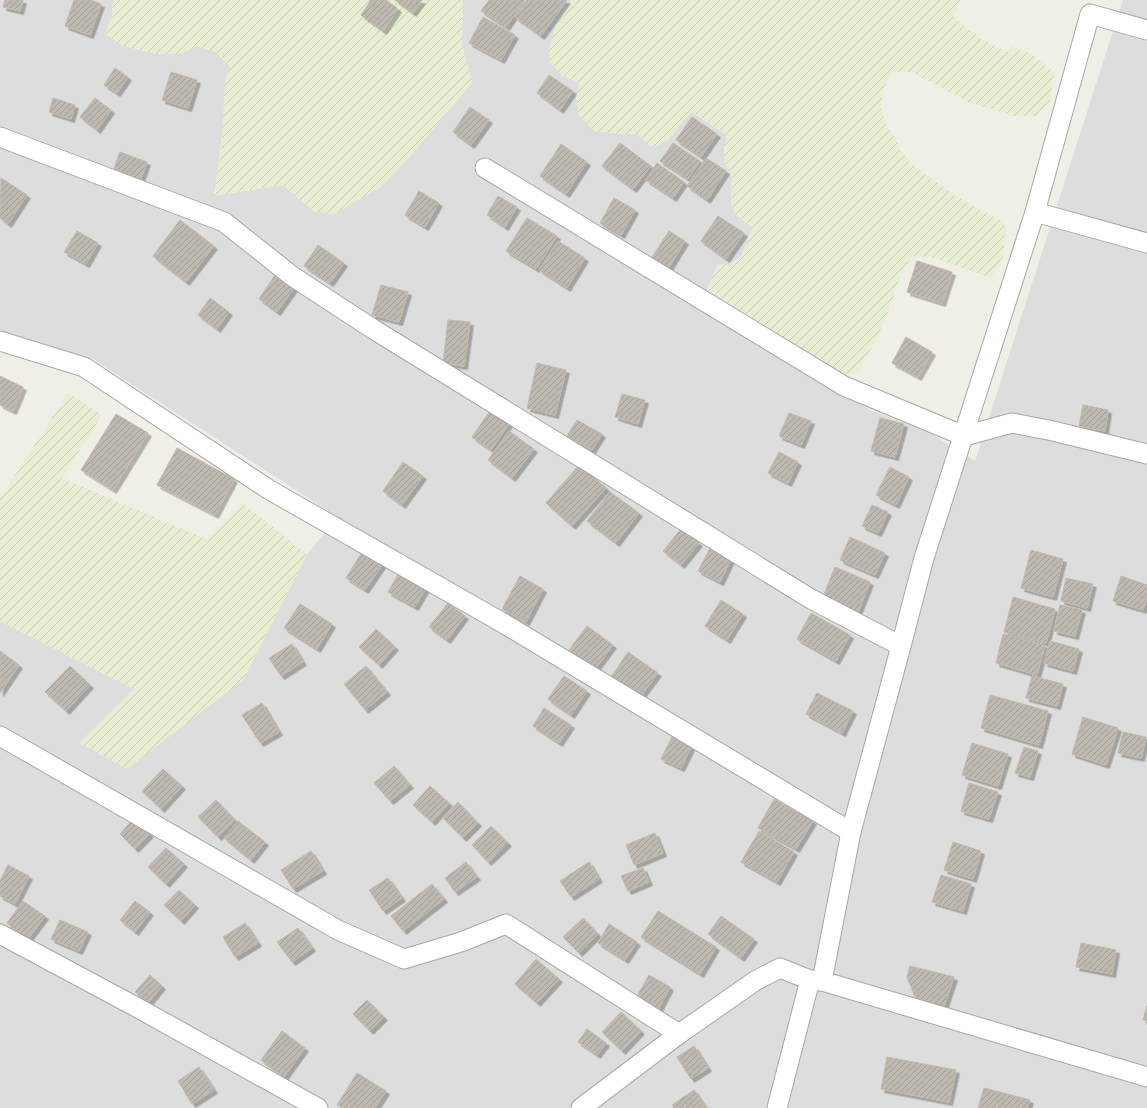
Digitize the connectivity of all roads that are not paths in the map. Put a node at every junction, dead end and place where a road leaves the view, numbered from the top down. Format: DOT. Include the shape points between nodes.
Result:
graph roads {
  1 [pos="1092,7"];
  2 [pos="1147,30"];
  3 [pos="0,137"];
  4 [pos="485,168"];
  5 [pos="1035,212"];
  6 [pos="1147,243"];
  7 [pos="0,341"];
  8 [pos="964,436"];
  9 [pos="1147,454"];
  10 [pos="901,646"];
  11 [pos="0,736"];
  12 [pos="851,832"];
  13 [pos="0,934"];
  14 [pos="816,981"];
  15 [pos="679,1034"];
  16 [pos="1147,1077"];
  17 [pos="318,1108"];
  18 [pos="581,1108"];
  19 [pos="777,1108"];
  1 -- 2 [label="street"];
  1 -- 5 [label="street"];
  3 -- 10 [label="street" via="224,222 292,276 373,329 811,599"];
  4 -- 8 [label="street" via="844,386"];
  5 -- 6 [label="street"];
  5 -- 8 [label="street"];
  7 -- 12 [label="street" via="84,367 268,489 503,623"];
  8 -- 9 [label="street" via="1012,423"];
  8 -- 10 [label="street" via="924,558"];
  10 -- 12 [label="street"];
  11 -- 15 [label="street" via="338,930 404,959 461,942 506,924"];
  12 -- 14 [label="street"];
  13 -- 17 [label="street"];
  14 -- 15 [label="street" via="780,968 754,981"];
  14 -- 16 [label="street"];
  14 -- 19 [label="street"];
  15 -- 18 [label="street"];
}
